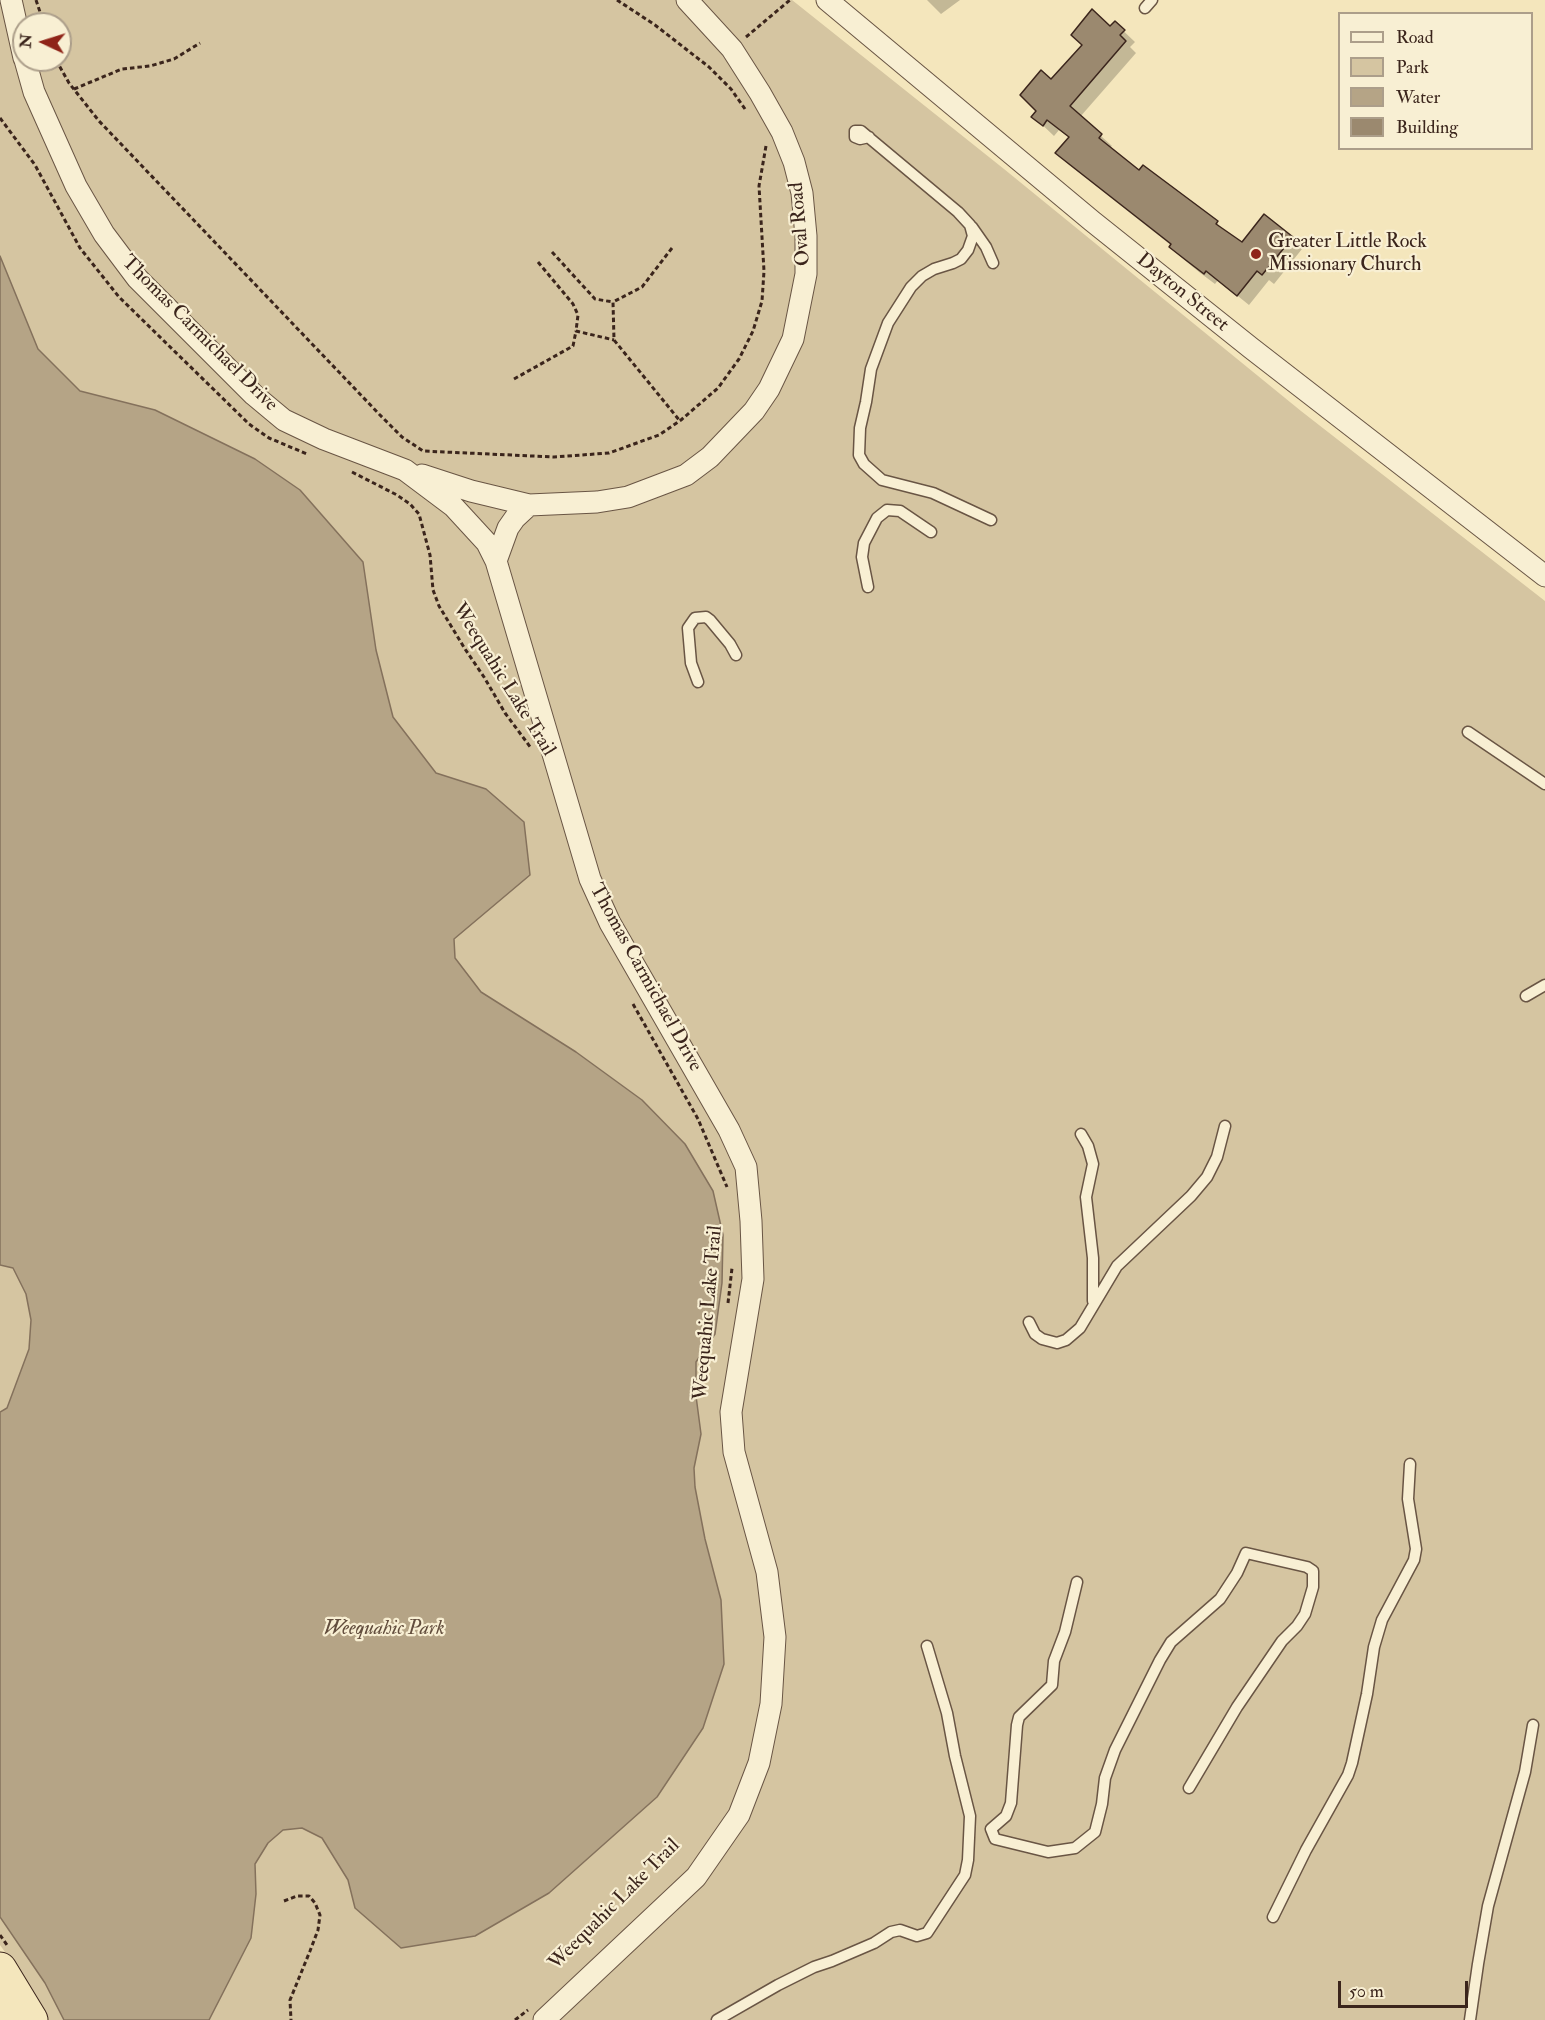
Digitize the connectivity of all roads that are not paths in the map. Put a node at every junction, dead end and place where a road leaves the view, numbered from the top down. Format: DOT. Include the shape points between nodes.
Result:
graph roads {
  1 [pos="687,0"];
  2 [pos="827,0"];
  3 [pos="28,72"];
  4 [pos="869,137"];
  5 [pos="970,225"];
  6 [pos="993,263"];
  7 [pos="405,470"];
  8 [pos="529,505"];
  9 [pos="991,520"];
  10 [pos="931,532"];
  11 [pos="496,561"];
  12 [pos="1545,576"];
  13 [pos="868,586"];
  14 [pos="736,655"];
  15 [pos="698,682"];
  16 [pos="1468,732"];
  17 [pos="1545,783"];
  18 [pos="1545,985"];
  19 [pos="1526,996"];
  20 [pos="1225,1126"];
  21 [pos="1081,1134"];
  22 [pos="1093,1307"];
  23 [pos="1029,1322"];
  24 [pos="1410,1464"];
  25 [pos="1077,1582"];
  26 [pos="927,1646"];
  27 [pos="1533,1725"];
  28 [pos="1189,1788"];
  29 [pos="1274,1917"];
  30 [pos="0,1969"];
  31 [pos="0,2015"];
  32 [pos="3,2020"];
  33 [pos="31,2020"];
  34 [pos="544,2020"];
  35 [pos="717,2020"];
  36 [pos="1470,2020"];
  1 -- 8 [label="street, Oval Road" via="732,49 782,132 794,162 806,223 806,274 793,339 754,411 710,458 686,475 628,497"];
  2 -- 12 [label="street, Dayton Street" via="1190,299"];
  3 -- 7 [label="street, Thomas Carmichael Drive" via="76,186 104,234 137,278 284,420"];
  4 -- 5 [label="lane"];
  5 -- 6 [label="lane"];
  5 -- 9 [label="lane" via="973,236 961,259 922,276 888,323 871,369 859,446 864,464 882,480 933,494"];
  7 -- 8 [label="street, Oval Road"];
  7 -- 11 [label="street, Thomas Carmichael Drive" via="471,523"];
  8 -- 11 [label="street" via="508,528"];
  10 -- 13 [label="lane" via="900,511 887,510 877,518 864,543 862,557"];
  11 -- 34 [label="street, Thomas Carmichael Drive" via="590,879 746,1167 753,1280 731,1412 734,1452 767,1572 775,1637 771,1704 759,1763 739,1815 696,1877"];
  14 -- 15 [label="lane" via="710,620 695,618 688,628 691,663"];
  16 -- 17 [label="lane"];
  18 -- 19 [label="lane"];
  20 -- 22 [label="lane" via="1220,1150 1207,1177 1117,1266"];
  21 -- 22 [label="lane" via="1093,1164 1086,1197 1094,1269"];
  22 -- 23 [label="lane" via="1080,1328 1066,1340 1042,1339"];
  24 -- 29 [label="lane" via="1408,1499 1416,1549 1414,1560 1379,1629 1348,1775"];
  25 -- 28 [label="lane" via="1054,1661 1052,1685 1019,1717 1011,1803 1006,1816 991,1829 995,1839 1048,1852 1075,1848 1095,1832 1105,1778 1115,1750 1160,1660 1170,1642 1220,1599 1246,1553 1313,1571 1305,1614 1237,1707"];
  26 -- 35 [label="lane" via="970,1816 965,1875 927,1933 917,1936 900,1930 891,1932 778,1985"];
  27 -- 36 [label="lane" via="1522,1782 1488,1906"];
  30 -- 33 [label="highway"];
  31 -- 32 [label="highway"];
}
